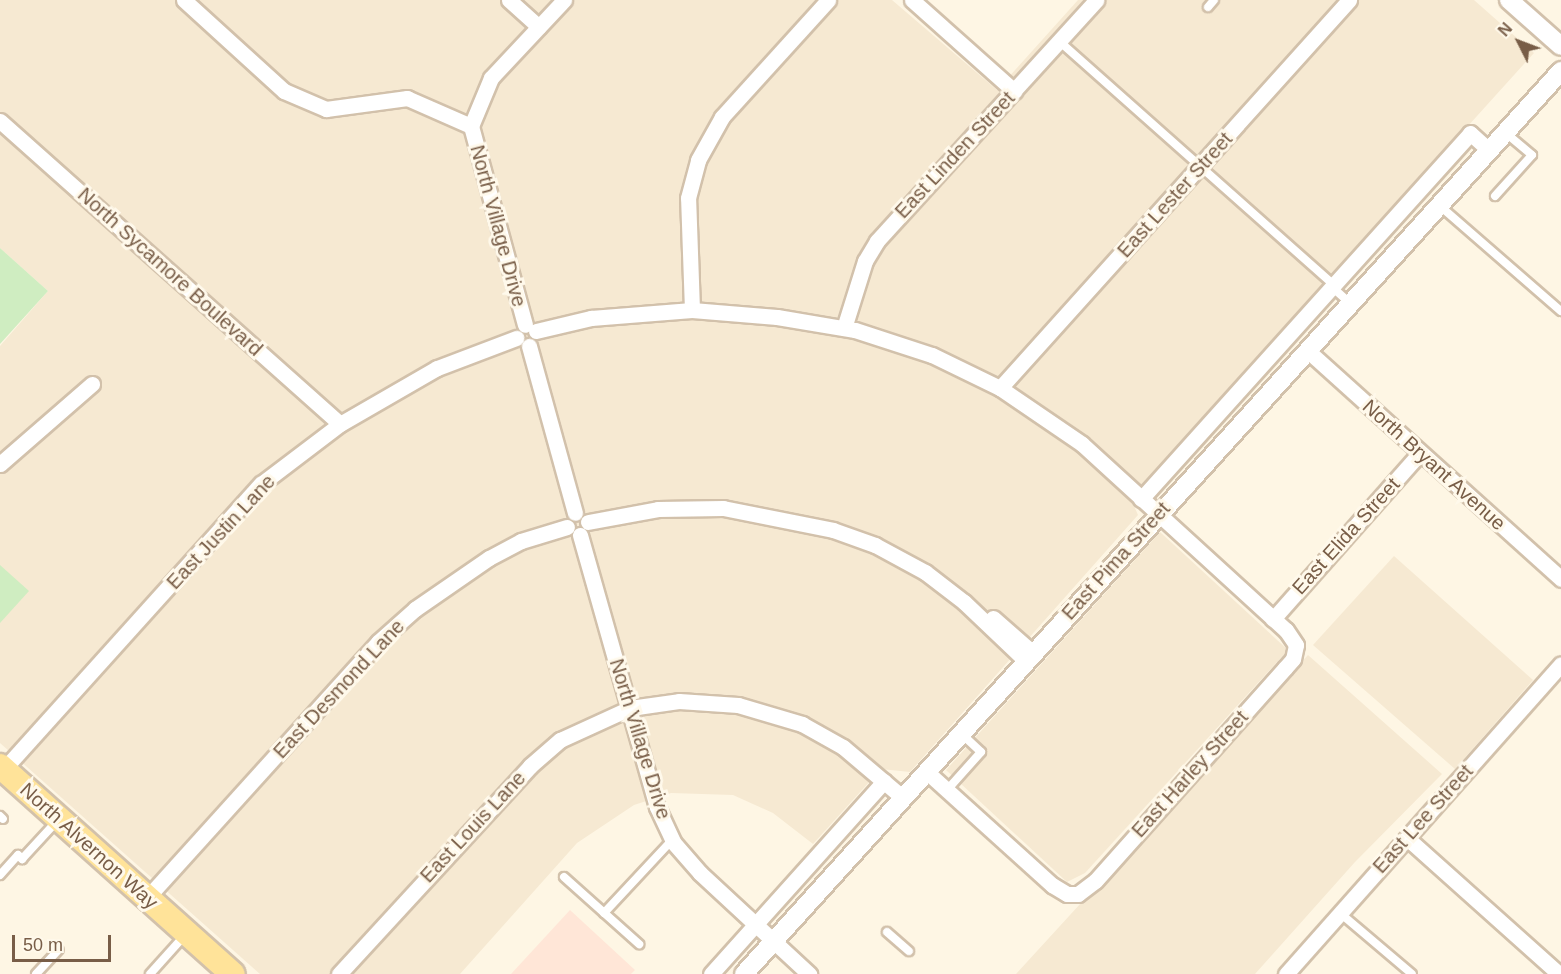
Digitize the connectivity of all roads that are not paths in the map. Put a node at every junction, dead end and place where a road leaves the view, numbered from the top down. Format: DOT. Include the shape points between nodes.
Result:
graph roads {
  1 [pos="184,0"];
  2 [pos="509,0"];
  3 [pos="564,0"];
  4 [pos="828,0"];
  5 [pos="912,0"];
  6 [pos="1096,0"];
  7 [pos="1214,0"];
  8 [pos="1349,0"];
  9 [pos="1518,3"];
  10 [pos="1208,7"];
  11 [pos="539,27"];
  12 [pos="1059,41"];
  13 [pos="1561,46"];
  14 [pos="1561,71"];
  15 [pos="1014,91"];
  16 [pos="0,121"];
  17 [pos="471,126"];
  18 [pos="1505,132"];
  19 [pos="1490,150"];
  20 [pos="1202,166"];
  21 [pos="1494,196"];
  22 [pos="1439,205"];
  23 [pos="1333,286"];
  24 [pos="1350,303"];
  25 [pos="692,310"];
  26 [pos="1561,311"];
  27 [pos="844,328"];
  28 [pos="526,335"];
  29 [pos="1307,351"];
  30 [pos="92,384"];
  31 [pos="1000,388"];
  32 [pos="340,424"];
  33 [pos="1420,453"];
  34 [pos="0,464"];
  35 [pos="1141,499"];
  36 [pos="1158,514"];
  37 [pos="577,524"];
  38 [pos="1561,579"];
  39 [pos="1273,619"];
  40 [pos="1296,649"];
  41 [pos="1030,657"];
  42 [pos="1561,664"];
  43 [pos="630,708"];
  44 [pos="960,733"];
  45 [pos="2,768"];
  46 [pos="926,771"];
  47 [pos="884,782"];
  48 [pos="947,790"];
  49 [pos="902,797"];
  50 [pos="59,819"];
  51 [pos="1407,838"];
  52 [pos="672,840"];
  53 [pos="0,875"];
  54 [pos="564,877"];
  55 [pos="146,899"];
  56 [pos="604,913"];
  57 [pos="1340,913"];
  58 [pos="755,925"];
  59 [pos="887,932"];
  60 [pos="187,933"];
  61 [pos="773,942"];
  62 [pos="639,944"];
  63 [pos="58,950"];
  64 [pos="909,951"];
  65 [pos="36,974"];
  66 [pos="150,974"];
  67 [pos="233,974"];
  68 [pos="339,974"];
  69 [pos="711,974"];
  70 [pos="744,974"];
  71 [pos="809,974"];
  72 [pos="1286,974"];
  73 [pos="1412,974"];
  74 [pos="1559,974"];
  1 -- 17 [label="street" via="285,91 326,109 407,98"];
  2 -- 11 [label="street"];
  3 -- 11 [label="street"];
  4 -- 25 [label="street" via="722,117 698,160 688,198"];
  5 -- 15 [label="street"];
  6 -- 12 [label="street, East Linden Street"];
  7 -- 10 [label="lane"];
  8 -- 20 [label="street, East Lester Street"];
  9 -- 13 [label="street"];
  11 -- 17 [label="street" via="491,78"];
  12 -- 15 [label="street, East Linden Street"];
  12 -- 20 [label="lane"];
  14 -- 18 [label="street, East Pima Street"];
  15 -- 27 [label="street, East Linden Street" via="877,241 865,261"];
  16 -- 32 [label="street, North Sycamore Boulevard"];
  17 -- 28 [label="street, North Village Drive"];
  18 -- 19 [label="street, East Pima Street"];
  18 -- 21 [label="lane" via="1532,155"];
  19 -- 22 [label="street, East Pima Street"];
  19 -- 23 [label="street, East Pima Street" via="1470,133"];
  20 -- 23 [label="lane"];
  20 -- 31 [label="street, East Lester Street"];
  22 -- 24 [label="street, East Pima Street"];
  22 -- 26 [label="lane"];
  23 -- 24 [label="lane"];
  23 -- 35 [label="street, East Pima Street"];
  24 -- 29 [label="street, East Pima Street"];
  25 -- 27 [label="street, East Justin Lane" via="777,317"];
  25 -- 28 [label="street, East Justin Lane" via="591,318"];
  27 -- 31 [label="street, East Justin Lane" via="932,355"];
  28 -- 32 [label="street, East Justin Lane" via="437,368"];
  28 -- 37 [label="street, North Village Drive"];
  29 -- 33 [label="street, North Bryant Avenue"];
  29 -- 36 [label="street, East Pima Street"];
  30 -- 34 [label="street"];
  31 -- 35 [label="street, East Justin Lane" via="1082,444"];
  32 -- 45 [label="street, East Justin Lane" via="261,484"];
  33 -- 38 [label="street, North Bryant Avenue"];
  33 -- 39 [label="street, East Elida Street"];
  35 -- 36 [label="street, East Justin Lane"];
  36 -- 39 [label="street, East Justin Lane"];
  36 -- 41 [label="street, East Pima Street"];
  37 -- 41 [label="street, East Desmond Lane" via="658,509 723,508 776,516 875,545 925,572"];
  37 -- 43 [label="street, North Village Drive"];
  37 -- 55 [label="street, East Desmond Lane" via="510,547 464,572 415,609 378,642"];
  39 -- 40 [label="street, East Justin Lane" via="1293,638"];
  40 -- 48 [label="street, East Harley Street" via="1285,668 1095,881 1078,894 1067,894 1052,885"];
  41 -- 44 [label="street, East Pima Street"];
  42 -- 51 [label="street, East Lee Street"];
  43 -- 47 [label="street, East Louis Lane" via="678,700 738,705 801,724 843,747"];
  43 -- 52 [label="street, North Village Drive" via="657,807"];
  43 -- 68 [label="street, East Louis Lane" via="560,740 530,766"];
  44 -- 46 [label="street, East Pima Street"];
  44 -- 48 [label="lane" via="981,752"];
  45 -- 50 [label="main road, North Alvernon Way"];
  46 -- 48 [label="street"];
  46 -- 49 [label="street, East Pima Street"];
  47 -- 49 [label="street, East Louis Lane"];
  47 -- 58 [label="street"];
  49 -- 61 [label="street, East Pima Street"];
  50 -- 53 [label="lane" via="22,859 18,855"];
  50 -- 55 [label="main road, North Alvernon Way"];
  51 -- 57 [label="street, East Lee Street"];
  51 -- 74 [label="street"];
  52 -- 56 [label="lane"];
  52 -- 58 [label="street, North Village Drive" via="700,873"];
  54 -- 56 [label="lane"];
  55 -- 60 [label="main road, North Alvernon Way"];
  56 -- 62 [label="lane"];
  57 -- 72 [label="street, East Lee Street"];
  57 -- 73 [label="lane"];
  58 -- 61 [label="street, North Village Drive"];
  58 -- 69 [label="street"];
  59 -- 64 [label="lane"];
  60 -- 66 [label="lane"];
  60 -- 67 [label="main road, North Alvernon Way"];
  61 -- 70 [label="street, East Pima Street"];
  61 -- 71 [label="street"];
  63 -- 65 [label="lane"];
}
